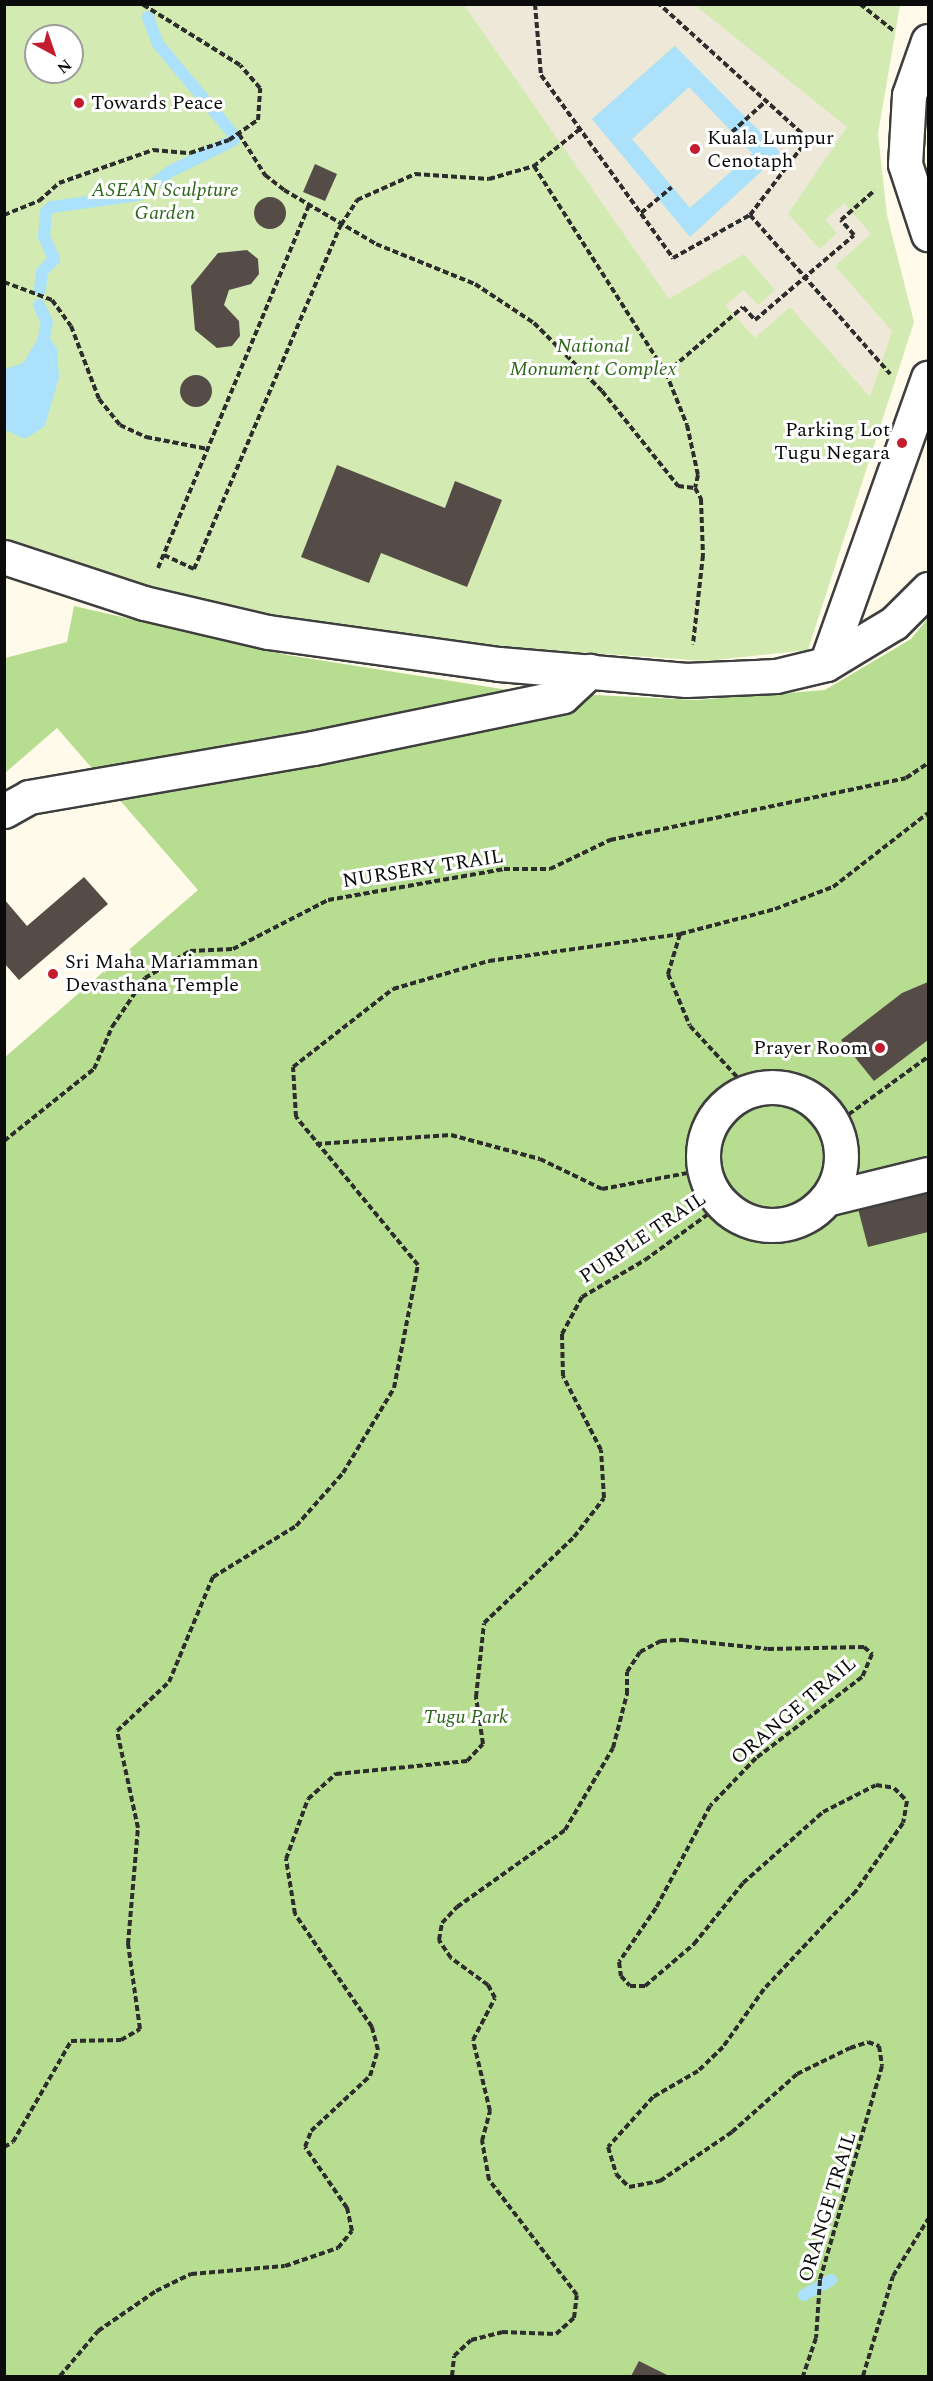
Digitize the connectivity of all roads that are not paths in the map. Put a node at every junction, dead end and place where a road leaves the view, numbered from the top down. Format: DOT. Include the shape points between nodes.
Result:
graph roads {
  1 [pos="928,41"];
  2 [pos="928,234"];
  3 [pos="923,392"];
  4 [pos="4,558"];
  5 [pos="928,589"];
  6 [pos="826,664"];
  7 [pos="590,671"];
  8 [pos="4,811"];
  9 [pos="928,1174"];
  10 [pos="826,1199"];
  1 -- 2 [label="street" via="909,95 905,164"];
  3 -- 6 [label="street"];
  4 -- 7 [label="street" via="144,603 268,632 414,654"];
  5 -- 6 [label="street" via="894,623"];
  6 -- 7 [label="street" via="776,676 686,680"];
  7 -- 8 [label="street" via="563,696 313,748 29,797"];
  9 -- 10 [label="street"];
  10 -- 10 [label="street" via="840,1163 834,1125 822,1109 789,1089 750,1091 717,1114 703,1150 704,1170 722,1204 755,1224 775,1226 812,1213"];
}
